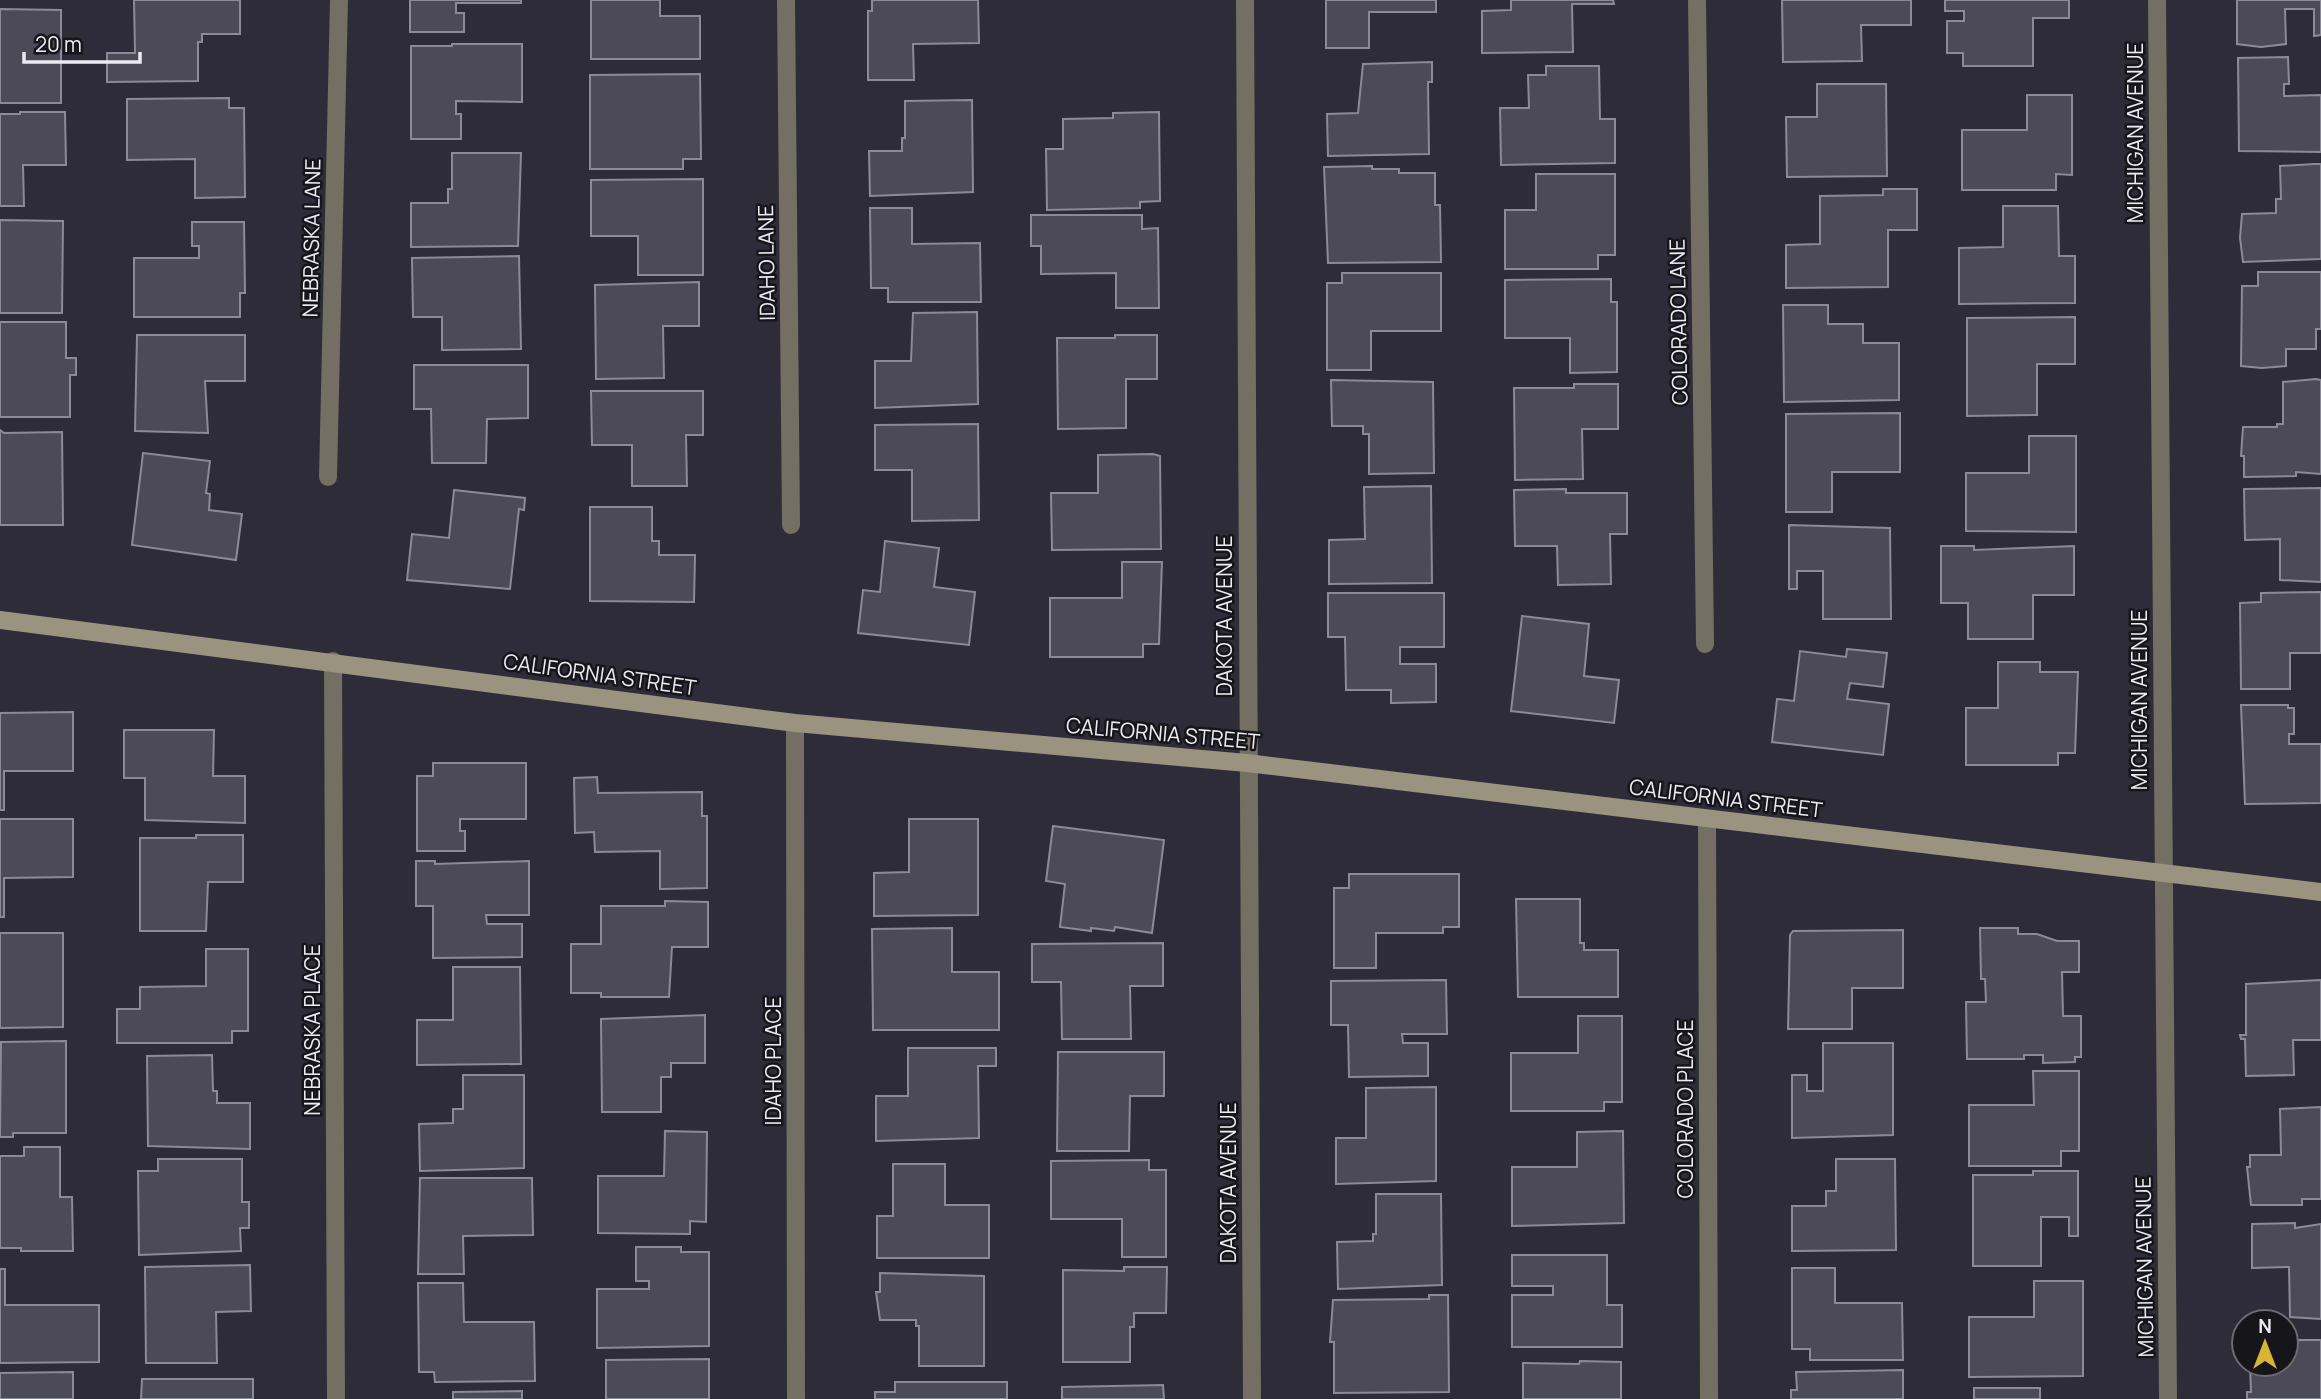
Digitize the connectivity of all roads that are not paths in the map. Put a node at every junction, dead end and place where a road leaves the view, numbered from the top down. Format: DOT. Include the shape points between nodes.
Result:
graph roads {
  1 [pos="340,0"];
  2 [pos="786,0"];
  3 [pos="1245,0"];
  4 [pos="1698,0"];
  5 [pos="2157,0"];
  6 [pos="328,477"];
  7 [pos="791,525"];
  8 [pos="0,620"];
  9 [pos="1705,644"];
  10 [pos="333,661"];
  11 [pos="795,723"];
  12 [pos="1247,763"];
  13 [pos="1707,818"];
  14 [pos="2163,875"];
  15 [pos="2321,892"];
  16 [pos="336,1399"];
  17 [pos="796,1399"];
  18 [pos="1252,1399"];
  19 [pos="1709,1399"];
  20 [pos="2168,1399"];
  1 -- 6 [label="street, NEBRASKA LANE"];
  2 -- 7 [label="street, IDAHO LANE"];
  3 -- 12 [label="street, DAKOTA AVENUE"];
  4 -- 9 [label="street, COLORADO LANE"];
  5 -- 14 [label="street, MICHIGAN AVENUE"];
  8 -- 10 [label="street, CALIFORNIA STREET"];
  10 -- 11 [label="street, CALIFORNIA STREET"];
  10 -- 16 [label="street, NEBRASKA PLACE"];
  11 -- 12 [label="street, CALIFORNIA STREET"];
  11 -- 17 [label="street, IDAHO PLACE"];
  12 -- 13 [label="street, CALIFORNIA STREET"];
  12 -- 18 [label="street, DAKOTA AVENUE"];
  13 -- 14 [label="street, CALIFORNIA STREET"];
  13 -- 19 [label="street, COLORADO PLACE"];
  14 -- 15 [label="street, CALIFORNIA STREET"];
  14 -- 20 [label="street, MICHIGAN AVENUE"];
}
